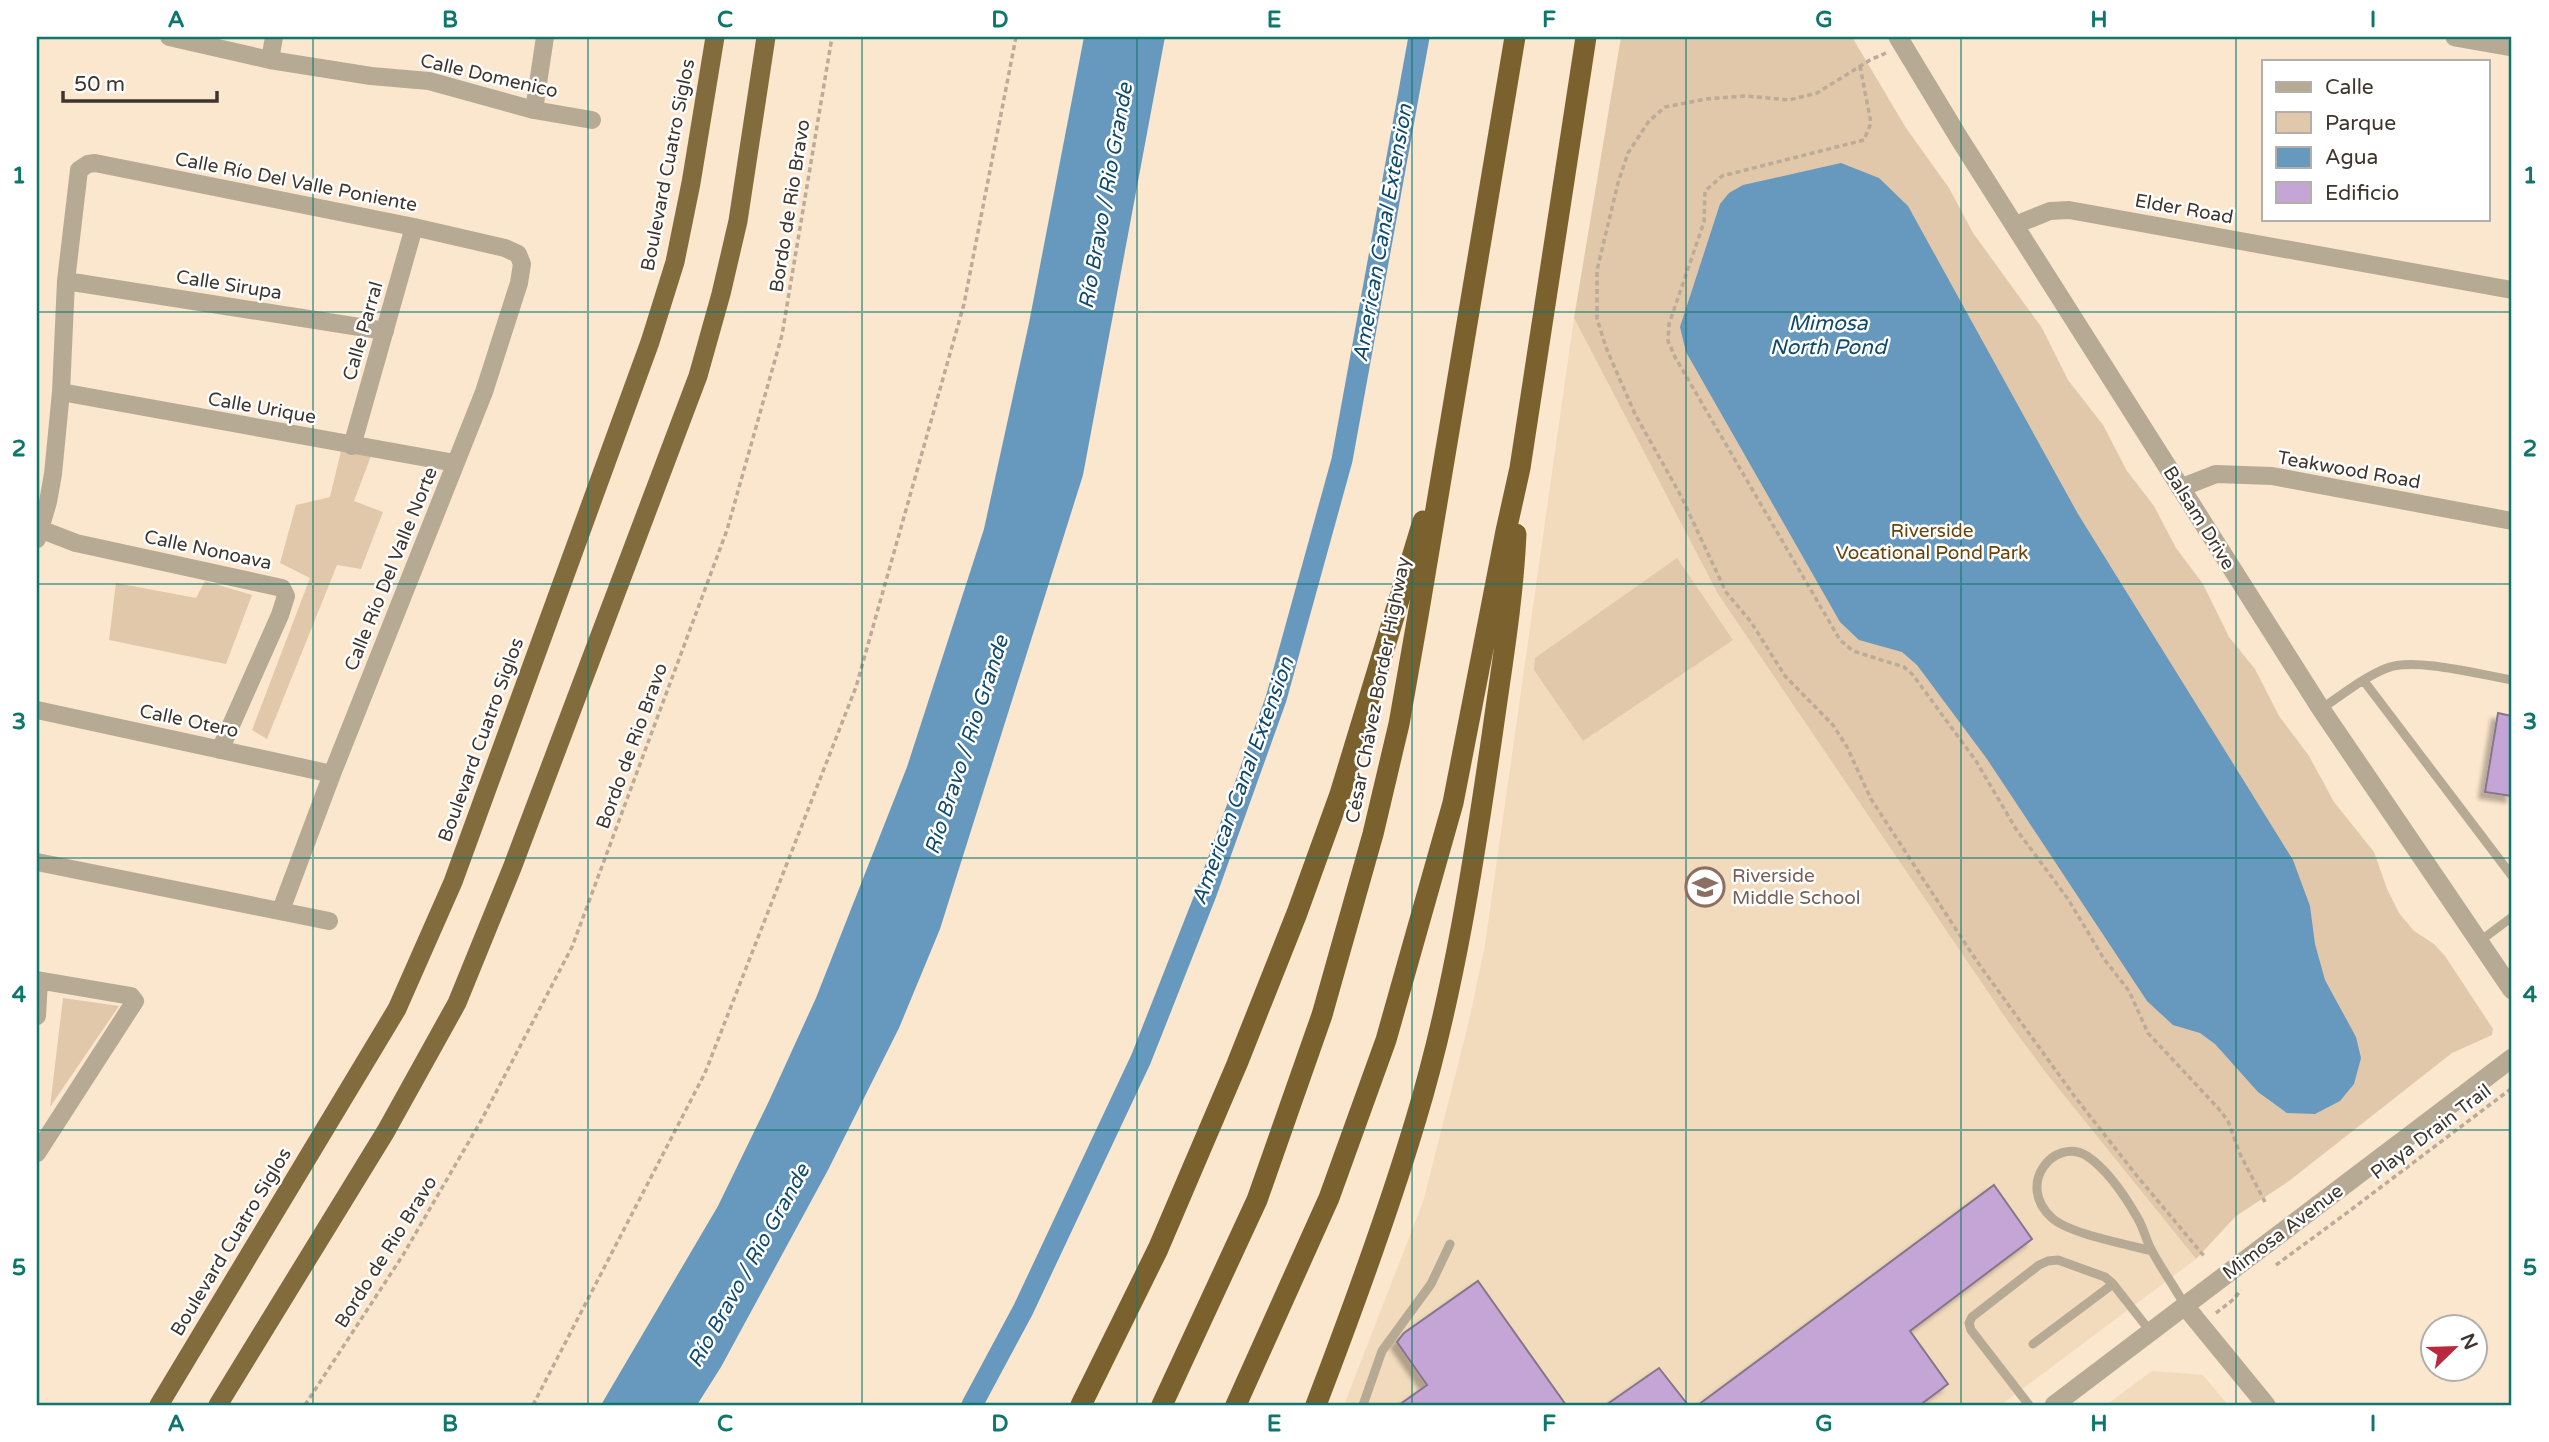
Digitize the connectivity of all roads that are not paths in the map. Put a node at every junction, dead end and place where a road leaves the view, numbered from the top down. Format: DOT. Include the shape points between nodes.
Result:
graph roads {
  1 [pos="169,37"];
  2 [pos="274,37"];
  3 [pos="545,37"];
  4 [pos="715,37"];
  5 [pos="766,37"];
  6 [pos="1515,37"];
  7 [pos="1586,37"];
  8 [pos="2455,37"];
  9 [pos="1900,40"];
  10 [pos="2512,47"];
  11 [pos="270,60"];
  12 [pos="534,110"];
  13 [pos="592,120"];
  14 [pos="2015,225"];
  15 [pos="414,227"];
  16 [pos="505,248"];
  17 [pos="66,281"];
  18 [pos="2512,290"];
  19 [pos="385,331"];
  20 [pos="61,392"];
  21 [pos="1452,418"];
  22 [pos="352,446"];
  23 [pos="455,463"];
  24 [pos="1520,468"];
  25 [pos="2180,488"];
  26 [pos="2512,522"];
  27 [pos="37,535"];
  28 [pos="2512,680"];
  29 [pos="2364,681"];
  30 [pos="2321,709"];
  31 [pos="37,710"];
  32 [pos="220,750"];
  33 [pos="332,774"];
  34 [pos="37,862"];
  35 [pos="2512,876"];
  36 [pos="281,910"];
  37 [pos="2512,917"];
  38 [pos="329,921"];
  39 [pos="2479,942"];
  40 [pos="38,981"];
  41 [pos="2512,990"];
  42 [pos="37,1016"];
  43 [pos="2512,1058"];
  44 [pos="37,1153"];
  45 [pos="1450,1244"];
  46 [pos="2152,1251"];
  47 [pos="2113,1283"];
  48 [pos="2185,1306"];
  49 [pos="2150,1331"];
  50 [pos="2033,1344"];
  51 [pos="159,1405"];
  52 [pos="218,1405"];
  53 [pos="1081,1405"];
  54 [pos="1162,1405"];
  55 [pos="1237,1405"];
  56 [pos="1316,1405"];
  57 [pos="1363,1405"];
  58 [pos="2029,1405"];
  59 [pos="2054,1405"];
  60 [pos="2266,1405"];
  1 -- 11 [label="street, Calle Domenico"];
  2 -- 11 [label="street"];
  3 -- 12 [label="street"];
  4 -- 51 [label="highway, Boulevard Cuatro Siglos" via="675,262 453,882 397,1009"];
  5 -- 52 [label="highway" via="738,221 698,376 512,868 457,1003 386,1131"];
  6 -- 21 [label="highway, César Chávez Border Highway"];
  7 -- 24 [label="highway"];
  8 -- 10 [label="street"];
  9 -- 14 [label="street, Balsam Drive"];
  11 -- 12 [label="street, Calle Domenico" via="429,81"];
  12 -- 13 [label="street, Calle Domenico"];
  14 -- 18 [label="street, Elder Road" via="2050,211 2069,210"];
  14 -- 25 [label="street, Balsam Drive"];
  15 -- 16 [label="street, Calle Río Del Valle Poniente"];
  15 -- 17 [label="street, Calle Río Del Valle Poniente" via="88,164 79,170"];
  15 -- 19 [label="street, Calle Parral"];
  16 -- 23 [label="street, Calle Río Del Valle Norte" via="520,259 519,283 484,392"];
  17 -- 19 [label="street, Calle Sirupa"];
  17 -- 20 [label="street"];
  19 -- 22 [label="street, Calle Parral"];
  20 -- 22 [label="street, Calle Urique"];
  20 -- 27 [label="street" via="53,474"];
  21 -- 53 [label="highway" via="1340,794 1297,913 1158,1249"];
  21 -- 54 [label="highway, César Chávez Border Highway" via="1399,724 1322,1015 1257,1200"];
  22 -- 23 [label="street, Calle Urique"];
  23 -- 33 [label="street, Calle Río Del Valle Norte"];
  24 -- 55 [label="highway" via="1452,803 1386,1040 1329,1198"];
  24 -- 56 [label="highway" via="1513,595 1479,831 1438,1033 1371,1256"];
  25 -- 26 [label="street, Teakwood Road" via="2216,474 2272,476"];
  25 -- 30 [label="street, Balsam Drive"];
  27 -- 32 [label="street, Calle Nonoava" via="282,588 286,596 280,615"];
  28 -- 29 [label="lane" via="2403,664"];
  29 -- 30 [label="lane"];
  29 -- 35 [label="lane"];
  30 -- 39 [label="street, Balsam Drive"];
  31 -- 32 [label="street, Calle Otero"];
  32 -- 33 [label="street, Calle Otero"];
  33 -- 36 [label="street, Calle Río Del Valle Norte"];
  34 -- 36 [label="street"];
  36 -- 38 [label="street"];
  37 -- 39 [label="lane"];
  39 -- 41 [label="street, Balsam Drive"];
  40 -- 42 [label="street"];
  40 -- 44 [label="street" via="131,996 135,1001"];
  43 -- 48 [label="street, Mimosa Avenue"];
  45 -- 57 [label="lane" via="1431,1284 1382,1351"];
  46 -- 46 [label="lane" via="2138,1219 2105,1172 2084,1154 2065,1153 2048,1160 2039,1172 2036,1190 2052,1217 2067,1227"];
  46 -- 48 [label="lane"];
  47 -- 49 [label="lane"];
  47 -- 50 [label="lane"];
  47 -- 58 [label="lane" via="2058,1260 2048,1261 1972,1317 1971,1330"];
  48 -- 49 [label="street, Mimosa Avenue"];
  48 -- 60 [label="street"];
  49 -- 59 [label="street, Mimosa Avenue"];
}
